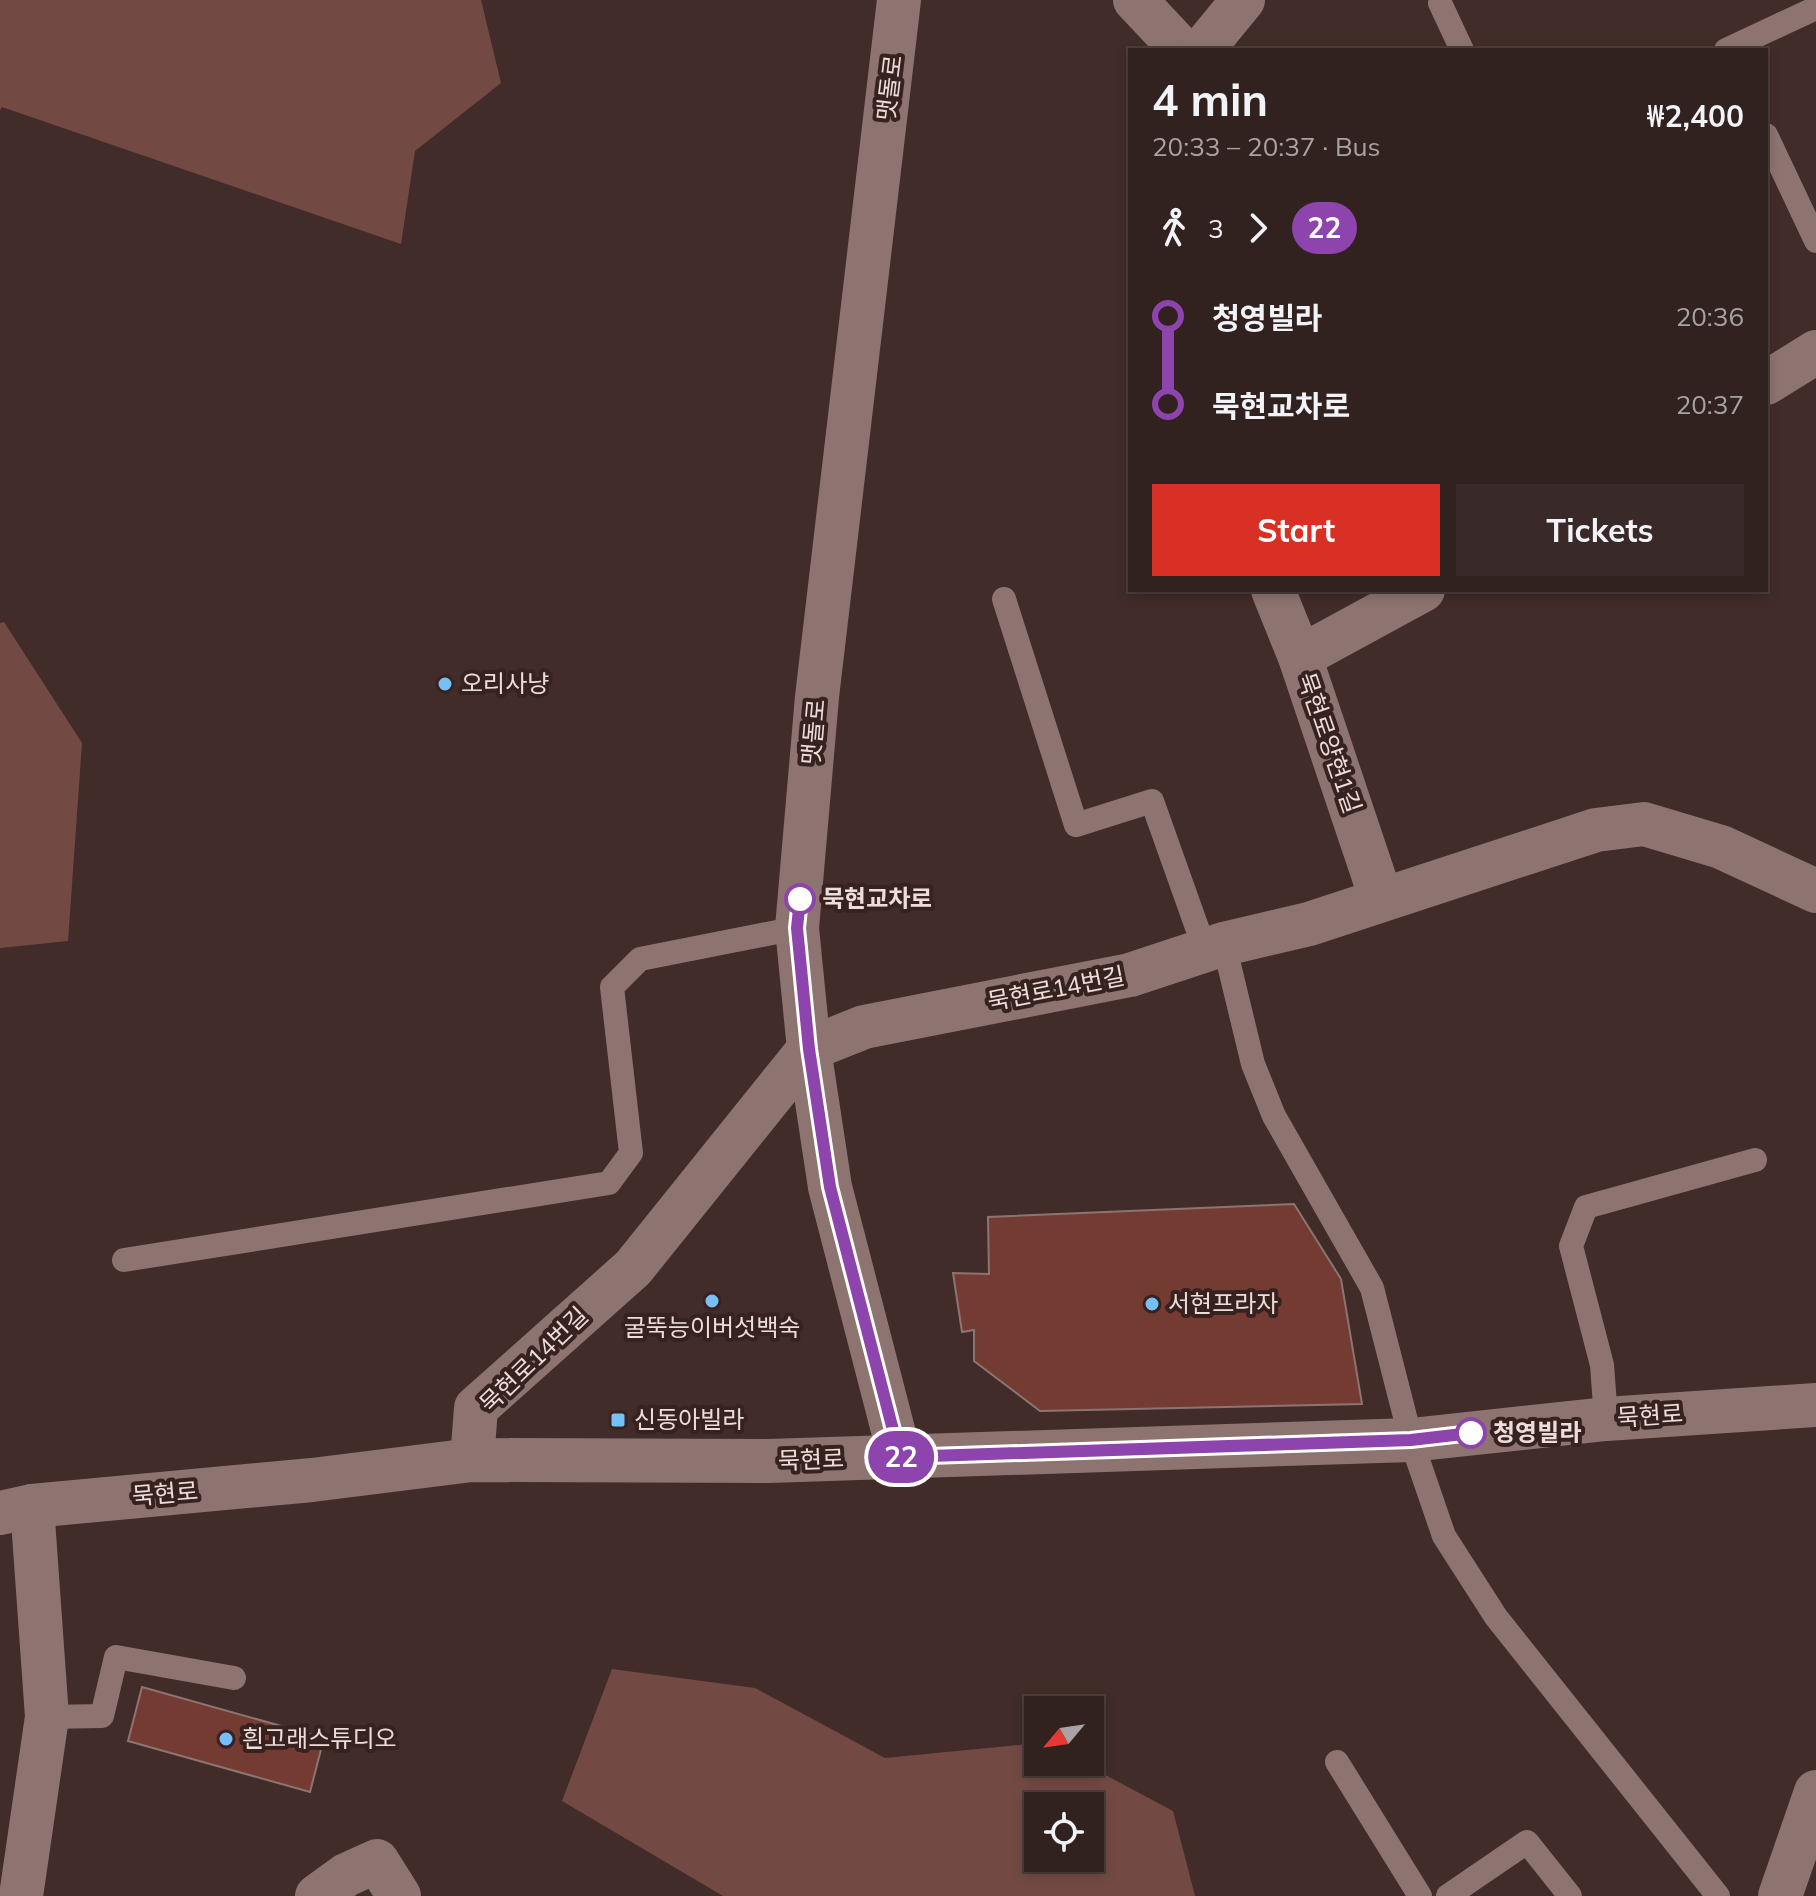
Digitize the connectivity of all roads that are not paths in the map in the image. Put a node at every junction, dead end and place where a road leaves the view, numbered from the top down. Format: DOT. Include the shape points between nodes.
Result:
graph roads {
  1 [pos="1135,0"];
  2 [pos="1243,0"];
  3 [pos="1440,3"];
  4 [pos="903,5"];
  5 [pos="1816,8"];
  6 [pos="1180,48"];
  7 [pos="1204,48"];
  8 [pos="1461,48"];
  9 [pos="1730,48"];
  10 [pos="1768,139"];
  11 [pos="1816,241"];
  12 [pos="1816,352"];
  13 [pos="1768,382"];
  14 [pos="1274,592"];
  15 [pos="1419,592"];
  16 [pos="1004,599"];
  17 [pos="1300,657"];
  18 [pos="1816,891"];
  19 [pos="1381,898"];
  20 [pos="797,928"];
  21 [pos="1215,947"];
  22 [pos="809,1049"];
  23 [pos="1755,1160"];
  24 [pos="124,1260"];
  25 [pos="1816,1405"];
  26 [pos="1606,1419"];
  27 [pos="1411,1440"];
  28 [pos="900,1457"];
  29 [pos="472,1460"];
  30 [pos="16,1509"];
  31 [pos="234,1678"];
  32 [pos="47,1717"];
  33 [pos="1337,1762"];
  34 [pos="1816,1792"];
  35 [pos="21,1896"];
  36 [pos="317,1896"];
  37 [pos="399,1896"];
  38 [pos="1420,1896"];
  39 [pos="1448,1896"];
  40 [pos="1570,1896"];
  41 [pos="1718,1896"];
  42 [pos="1780,1896"];
  1 -- 6 [label="street"];
  2 -- 7 [label="street"];
  3 -- 8 [label="lane"];
  4 -- 20 [label="street, 맷돌로" via="817,697"];
  5 -- 9 [label="lane"];
  10 -- 11 [label="lane"];
  12 -- 13 [label="street"];
  14 -- 17 [label="street, 묵현로양현1길"];
  15 -- 17 [label="street"];
  16 -- 21 [label="lane" via="1076,825 1152,801"];
  17 -- 19 [label="street, 묵현로양현1길"];
  18 -- 19 [label="street, 묵현로14번길" via="1721,847 1644,824 1596,830"];
  19 -- 21 [label="street, 묵현로14번길" via="1309,924"];
  20 -- 22 [label="street, 맷돌로"];
  20 -- 24 [label="lane" via="640,959 612,987 631,1153 609,1183"];
  21 -- 22 [label="street, 묵현로14번길" via="1130,975 864,1027"];
  21 -- 27 [label="lane" via="1274,1116 1372,1288"];
  22 -- 28 [label="street, 맷돌로" via="830,1187"];
  22 -- 29 [label="street, 묵현로14번길" via="633,1268 476,1408"];
  23 -- 26 [label="lane" via="1586,1207 1571,1246 1602,1365"];
  25 -- 26 [label="street, 묵현로"];
  26 -- 27 [label="street, 묵현로"];
  27 -- 28 [label="street, 묵현로"];
  27 -- 41 [label="lane" via="1444,1536 1496,1617"];
  28 -- 29 [label="street, 묵현로"];
  29 -- 30 [label="street, 묵현로"];
  30 -- 32 [label="street"];
  31 -- 32 [label="lane" via="116,1657 102,1716"];
  32 -- 35 [label="street"];
  33 -- 38 [label="lane"];
  34 -- 42 [label="street"];
  36 -- 37 [label="street" via="377,1861"];
  39 -- 40 [label="lane" via="1527,1842"];
}
